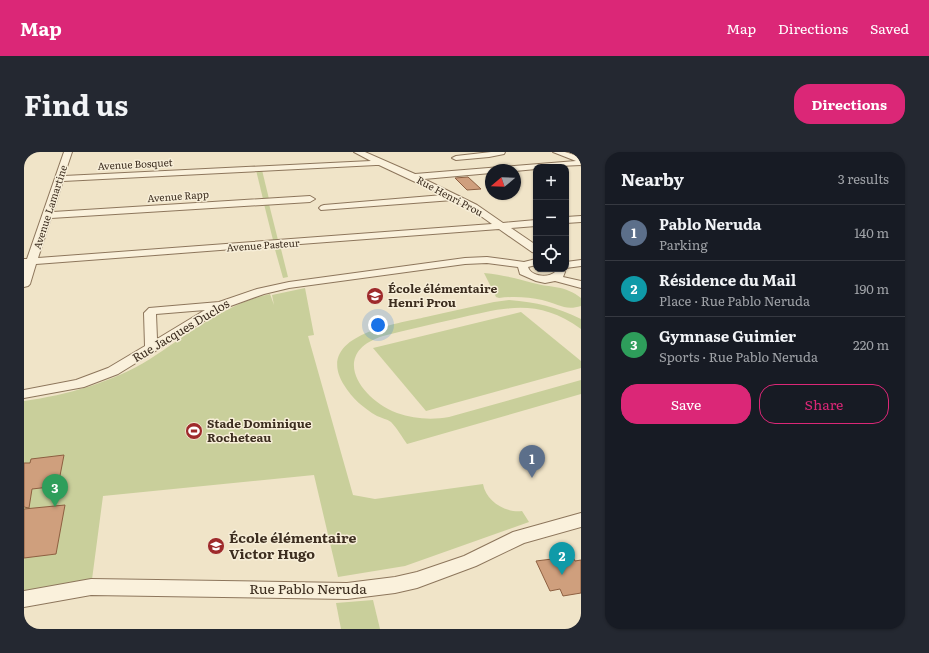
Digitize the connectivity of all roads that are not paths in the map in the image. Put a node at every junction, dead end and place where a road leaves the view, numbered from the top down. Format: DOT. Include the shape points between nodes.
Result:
graph roads {
  1 [pos="68,152"];
  2 [pos="358,152"];
  3 [pos="501,152"];
  4 [pos="564,153"];
  5 [pos="487,154"];
  6 [pos="456,158"];
  7 [pos="580,161"];
  8 [pos="380,162"];
  9 [pos="521,167"];
  10 [pos="485,171"];
  11 [pos="414,177"];
  12 [pos="59,179"];
  13 [pos="454,197"];
  14 [pos="310,199"];
  15 [pos="324,208"];
  16 [pos="47,215"];
  17 [pos="581,219"];
  18 [pos="569,220"];
  19 [pos="533,223"];
  20 [pos="502,226"];
  21 [pos="533,248"];
  22 [pos="28,262"];
  23 [pos="531,263"];
  24 [pos="581,263"];
  25 [pos="569,268"];
  26 [pos="538,272"];
  27 [pos="558,272"];
  28 [pos="562,272"];
  29 [pos="562,272"];
  30 [pos="581,281"];
  31 [pos="24,284"];
  32 [pos="581,285"];
  33 [pos="221,304"];
  34 [pos="151,348"];
  35 [pos="24,394"];
  36 [pos="581,520"];
  37 [pos="24,599"];
  1 -- 12 [label="street, Avenue Lamartine"];
  2 -- 8 [label="street, Rue Henri Prou"];
  3 -- 5 [label="street"];
  4 -- 7 [label="street"];
  5 -- 6 [label="street"];
  7 -- 9 [label="street"];
  8 -- 11 [label="street, Rue Henri Prou"];
  8 -- 12 [label="street, Avenue Bosquet"];
  10 -- 11 [label="street"];
  11 -- 13 [label="street, Rue Henri Prou"];
  12 -- 16 [label="street, Avenue Lamartine"];
  13 -- 15 [label="street"];
  13 -- 20 [label="street, Rue Henri Prou"];
  14 -- 16 [label="street, Avenue Rapp"];
  16 -- 22 [label="street, Avenue Lamartine"];
  17 -- 18 [label="street"];
  19 -- 20 [label="street, Avenue Pasteur"];
  20 -- 21 [label="street, Rue Henri Prou"];
  20 -- 22 [label="street, Avenue Pasteur"];
  22 -- 31 [label="street, Avenue Lamartine"];
  23 -- 33 [label="street, Rue Jacques Duclos" via="436,266 281,286"];
  24 -- 25 [label="street"];
  26 -- 27 [label="street, Rue Jacques Duclos" via="544,279"];
  28 -- 30 [label="street"];
  29 -- 32 [label="street"];
  33 -- 34 [label="street, Rue Jacques Duclos"];
  33 -- 34 [label="street" via="153,311 150,313"];
  34 -- 35 [label="street, Rue Jacques Duclos" via="113,371 79,384"];
  36 -- 37 [label="street, Rue Pablo Neruda" via="519,537 470,561 395,585 317,591 91,587"];
}
